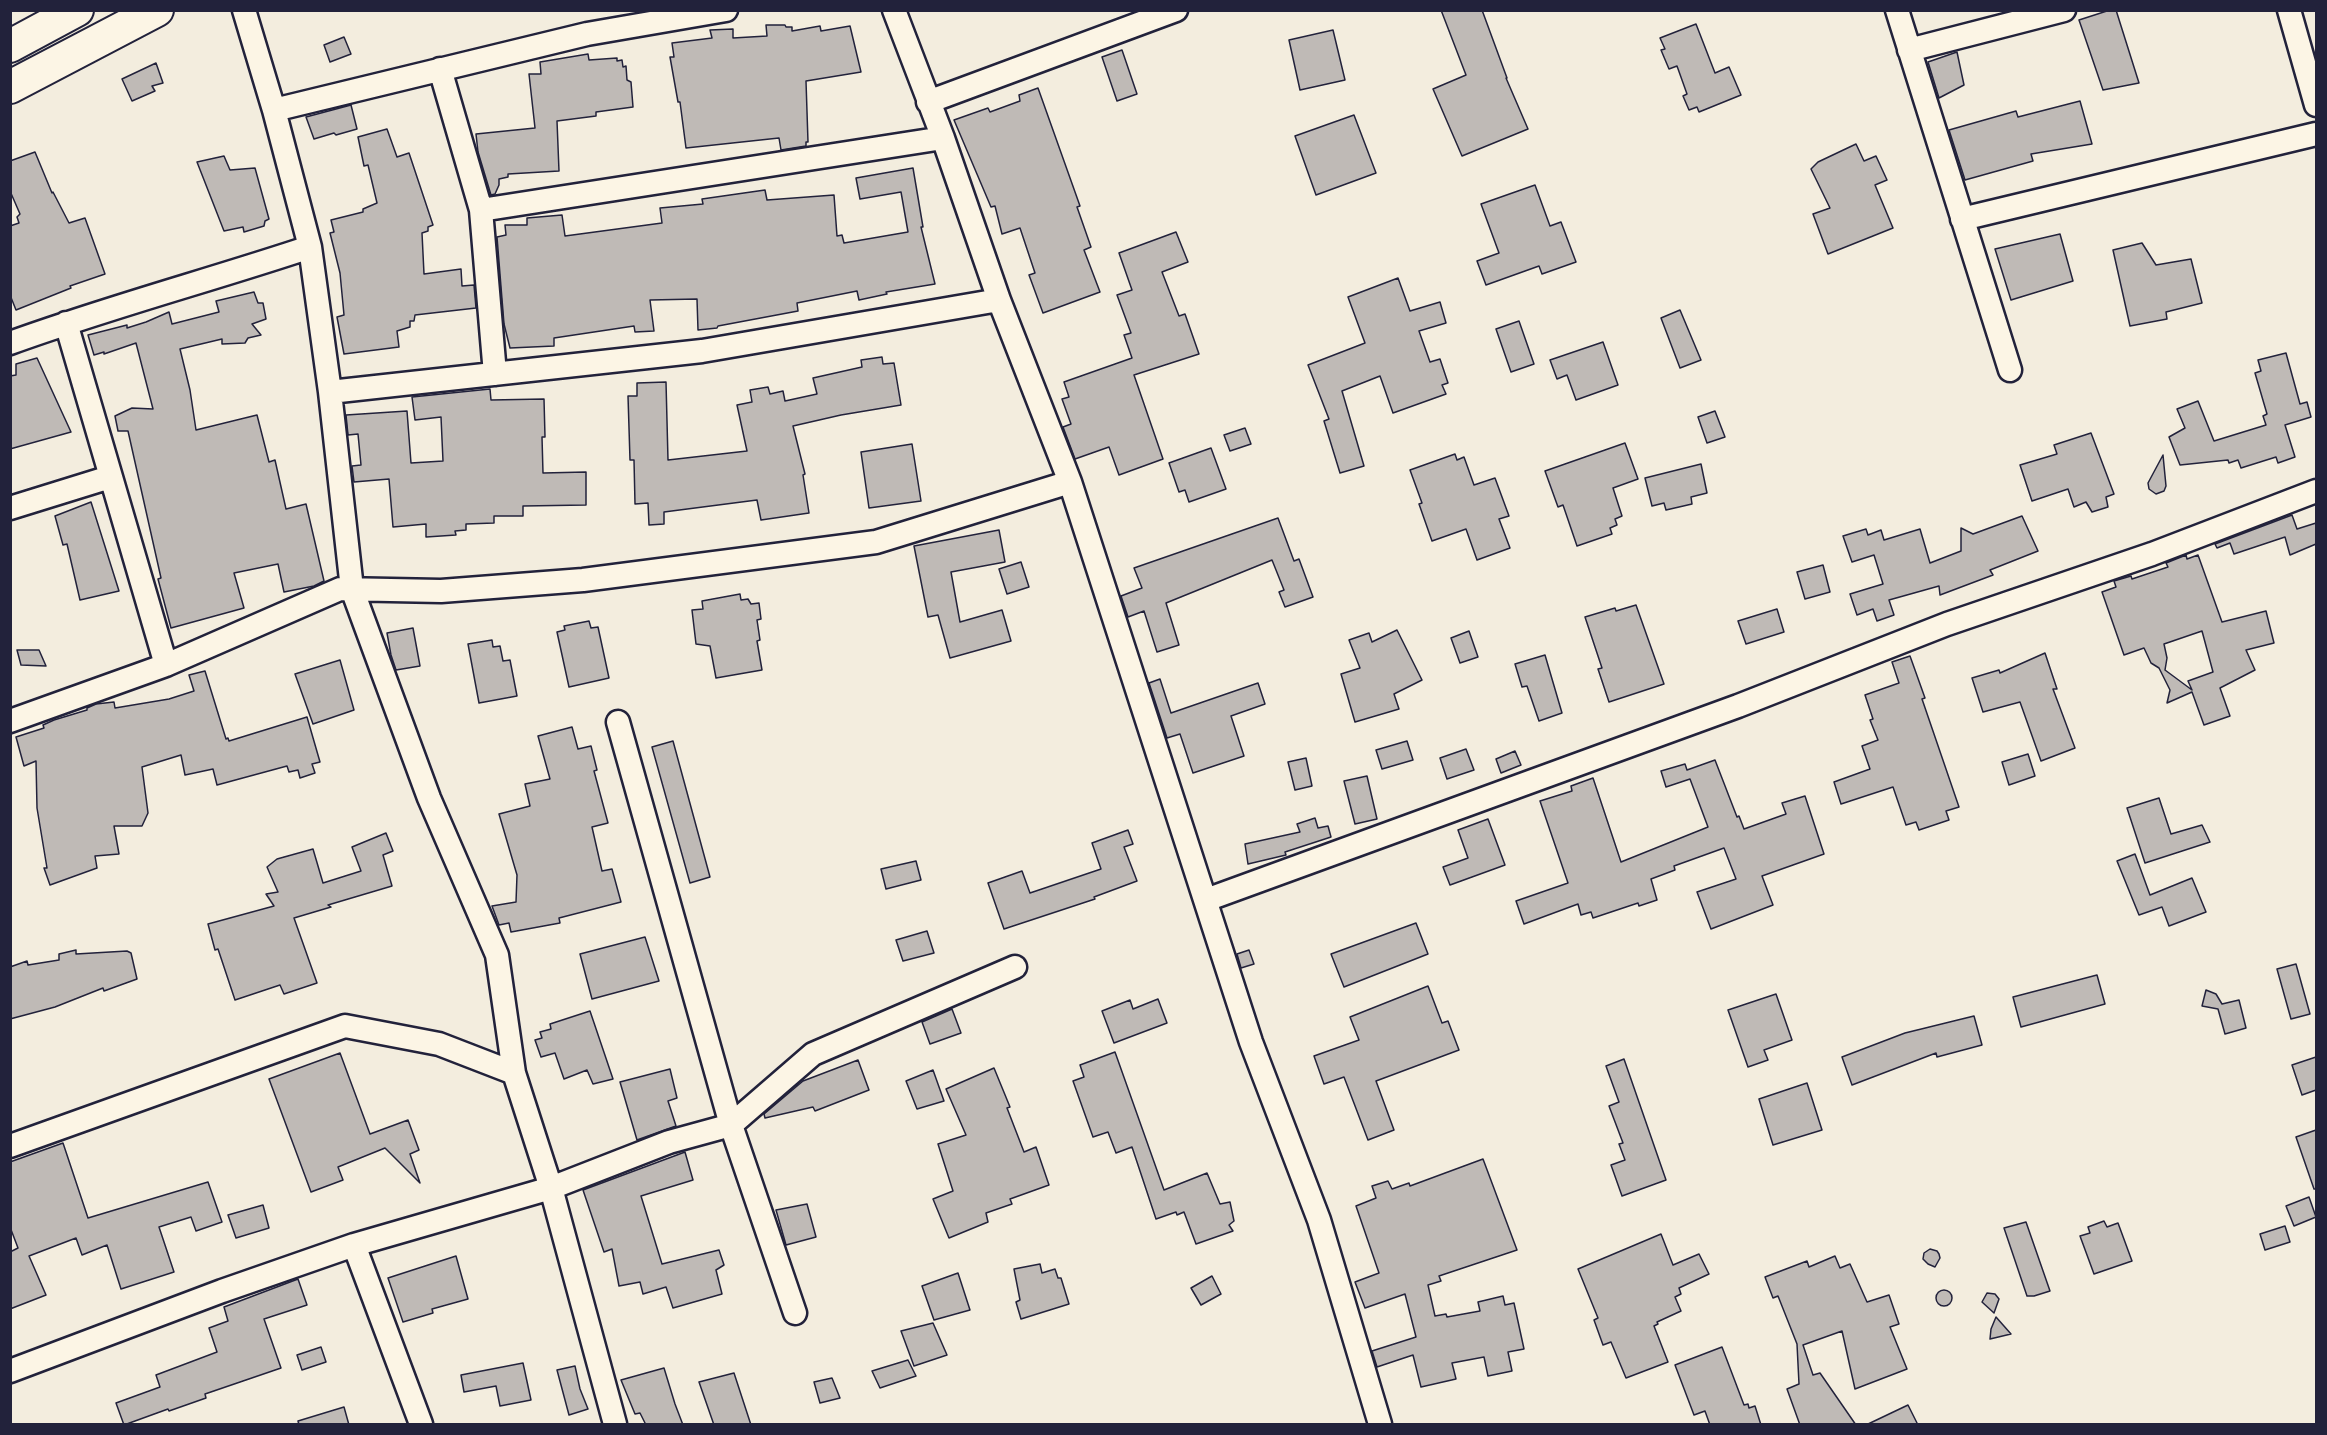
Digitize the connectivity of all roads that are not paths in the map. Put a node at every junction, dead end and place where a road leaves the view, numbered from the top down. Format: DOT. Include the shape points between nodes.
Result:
graph roads {
  1 [pos="77,10"];
  2 [pos="157,10"];
  3 [pos="244,10"];
  4 [pos="726,10"];
  5 [pos="894,10"];
  6 [pos="1176,10"];
  7 [pos="1897,10"];
  8 [pos="2064,10"];
  9 [pos="2289,10"];
  10 [pos="10,46"];
  11 [pos="1909,50"];
  12 [pos="441,69"];
  13 [pos="10,87"];
  14 [pos="928,102"];
  15 [pos="2316,105"];
  16 [pos="274,110"];
  17 [pos="2316,134"];
  18 [pos="943,138"];
  19 [pos="481,210"];
  20 [pos="1962,219"];
  21 [pos="310,247"];
  22 [pos="999,300"];
  23 [pos="66,322"];
  24 [pos="10,343"];
  25 [pos="2010,370"];
  26 [pos="495,374"];
  27 [pos="330,392"];
  28 [pos="110,477"];
  29 [pos="1070,482"];
  30 [pos="2316,491"];
  31 [pos="10,508"];
  32 [pos="352,589"];
  33 [pos="166,665"];
  34 [pos="10,721"];
  35 [pos="618,722"];
  36 [pos="1206,900"];
  37 [pos="1015,967"];
  38 [pos="514,1073"];
  39 [pos="731,1125"];
  40 [pos="10,1146"];
  41 [pos="551,1188"];
  42 [pos="354,1245"];
  43 [pos="795,1313"];
  44 [pos="10,1371"];
  45 [pos="421,1425"];
  46 [pos="615,1425"];
  47 [pos="1380,1425"];
  1 -- 10 [label="main road"];
  2 -- 13 [label="main road"];
  3 -- 16 [label="street"];
  4 -- 12 [label="street" via="587,34"];
  5 -- 14 [label="street"];
  6 -- 14 [label="street"];
  7 -- 11 [label="street"];
  8 -- 11 [label="street"];
  9 -- 15 [label="street"];
  11 -- 20 [label="street"];
  12 -- 16 [label="street"];
  12 -- 19 [label="street"];
  14 -- 18 [label="street"];
  16 -- 21 [label="street"];
  17 -- 20 [label="street"];
  18 -- 19 [label="street"];
  18 -- 22 [label="street"];
  19 -- 26 [label="street"];
  20 -- 25 [label="street"];
  21 -- 23 [label="street"];
  21 -- 27 [label="street"];
  22 -- 26 [label="street" via="702,351"];
  22 -- 29 [label="street"];
  23 -- 24 [label="street"];
  23 -- 28 [label="street"];
  26 -- 27 [label="street"];
  27 -- 32 [label="street"];
  28 -- 31 [label="street"];
  28 -- 33 [label="street"];
  29 -- 32 [label="street" via="876,542 584,580 441,591"];
  29 -- 36 [label="street"];
  30 -- 36 [label="street"];
  32 -- 33 [label="street" via="340,589"];
  32 -- 38 [label="street" via="429,798 496,955"];
  33 -- 34 [label="street"];
  35 -- 39 [label="street"];
  36 -- 47 [label="street" via="1251,1042 1319,1220"];
  37 -- 39 [label="street" via="813,1054"];
  38 -- 40 [label="street" via="439,1044 345,1026"];
  38 -- 41 [label="street"];
  39 -- 41 [label="street" via="669,1142"];
  39 -- 43 [label="street"];
  41 -- 42 [label="street"];
  41 -- 46 [label="street"];
  42 -- 44 [label="street"];
  42 -- 45 [label="street"];
}
